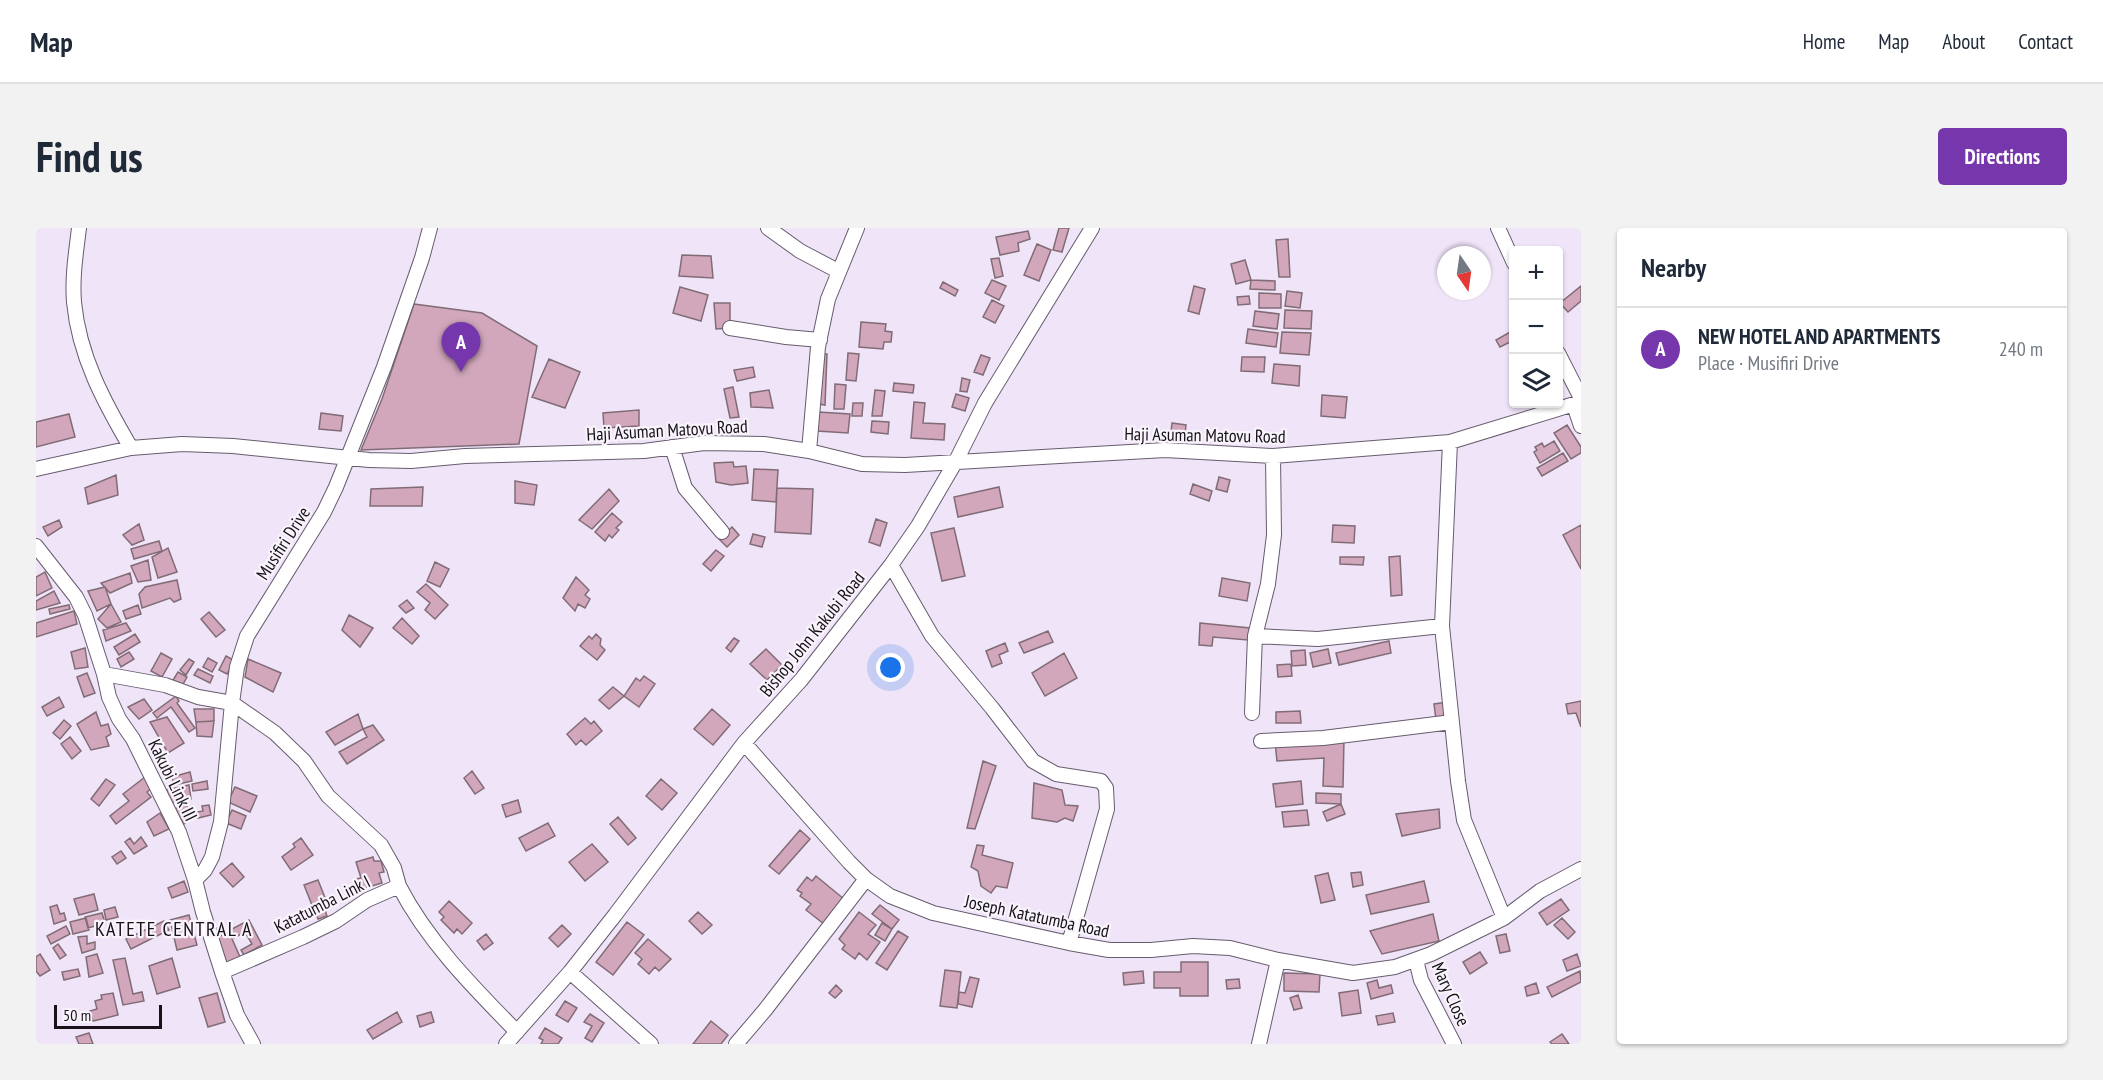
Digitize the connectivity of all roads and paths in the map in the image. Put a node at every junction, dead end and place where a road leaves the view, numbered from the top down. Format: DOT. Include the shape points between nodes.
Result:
graph roads {
  1 [pos="79,228"];
  2 [pos="430,228"];
  3 [pos="768,228"];
  4 [pos="857,228"];
  5 [pos="1092,228"];
  6 [pos="1498,228"];
  7 [pos="1509,252"];
  8 [pos="838,271"];
  9 [pos="730,328"];
  10 [pos="820,340"];
  11 [pos="1558,354"];
  12 [pos="1579,402"];
  13 [pos="1581,426"];
  14 [pos="1450,442"];
  15 [pos="672,447"];
  16 [pos="131,448"];
  17 [pos="809,451"];
  18 [pos="1273,456"];
  19 [pos="346,458"];
  20 [pos="956,461"];
  21 [pos="36,469"];
  22 [pos="722,532"];
  23 [pos="36,546"];
  24 [pos="891,565"];
  25 [pos="1443,626"];
  26 [pos="1256,636"];
  27 [pos="104,674"];
  28 [pos="232,703"];
  29 [pos="1252,713"];
  30 [pos="1452,722"];
  31 [pos="1261,741"];
  32 [pos="744,742"];
  33 [pos="1581,869"];
  34 [pos="866,879"];
  35 [pos="195,880"];
  36 [pos="399,886"];
  37 [pos="1504,918"];
  38 [pos="1069,943"];
  39 [pos="1278,960"];
  40 [pos="1416,960"];
  41 [pos="222,972"];
  42 [pos="570,972"];
  43 [pos="517,1032"];
  44 [pos="253,1044"];
  45 [pos="506,1044"];
  46 [pos="651,1044"];
  47 [pos="736,1044"];
  48 [pos="1259,1044"];
  49 [pos="1454,1044"];
  1 -- 16 [label="street" via="74,303 83,351 101,396"];
  2 -- 19 [label="street, Musifiri Drive" via="384,367"];
  3 -- 8 [label="street"];
  4 -- 8 [label="street"];
  5 -- 20 [label="street, Bishop John Kakubi Road" via="986,403"];
  6 -- 7 [label="street"];
  8 -- 10 [label="street"];
  9 -- 10 [label="street"];
  10 -- 17 [label="street"];
  11 -- 12 [label="street"];
  12 -- 13 [label="street"];
  12 -- 14 [label="street, Haji Asuman Matovu Road"];
  14 -- 18 [label="street, Haji Asuman Matovu Road"];
  14 -- 25 [label="street"];
  15 -- 17 [label="street, Haji Asuman Matovu Road" via="764,444"];
  15 -- 19 [label="street, Haji Asuman Matovu Road" via="411,461"];
  15 -- 22 [label="street" via="685,488"];
  16 -- 19 [label="street, Haji Asuman Matovu Road" via="233,446"];
  16 -- 21 [label="street, Haji Asuman Matovu Road"];
  17 -- 20 [label="street, Haji Asuman Matovu Road" via="862,464"];
  18 -- 20 [label="street, Haji Asuman Matovu Road" via="1165,450"];
  18 -- 26 [label="street" via="1274,535"];
  19 -- 28 [label="street, Musifiri Drive" via="324,512 247,636"];
  20 -- 24 [label="street, Bishop John Kakubi Road"];
  23 -- 27 [label="street, Kakubi Link III" via="76,597"];
  24 -- 32 [label="street, Bishop John Kakubi Road" via="801,680"];
  24 -- 38 [label="street" via="932,636 1033,761 1056,774 1101,781 1106,788 1107,808"];
  25 -- 26 [label="street" via="1318,639"];
  25 -- 30 [label="street"];
  26 -- 29 [label="street"];
  27 -- 28 [label="street"];
  27 -- 35 [label="street, Kakubi Link III" via="119,719 134,739 179,832"];
  28 -- 35 [label="street, Musifiri Drive" via="221,822 212,857"];
  28 -- 36 [label="street" via="275,733 304,761 328,796 381,845"];
  30 -- 31 [label="street" via="1323,738"];
  30 -- 37 [label="street" via="1464,820"];
  32 -- 34 [label="street, Joseph Katatumba Road"];
  32 -- 42 [label="street, Bishop John Kakubi Road"];
  33 -- 37 [label="street, Joseph Katatumba Road" via="1540,891"];
  34 -- 38 [label="street, Joseph Katatumba Road" via="890,896 933,913"];
  34 -- 47 [label="street"];
  35 -- 41 [label="street, Kakubi Link III"];
  36 -- 41 [label="street, Katatumba Link I" via="367,900 336,921"];
  36 -- 43 [label="street, Katatumba Link I" via="453,966"];
  37 -- 40 [label="street, Joseph Katatumba Road"];
  38 -- 39 [label="street, Joseph Katatumba Road" via="1109,950 1230,948"];
  39 -- 40 [label="street, Joseph Katatumba Road" via="1353,973"];
  39 -- 48 [label="street"];
  40 -- 49 [label="street, Mary Close" via="1421,980"];
  41 -- 44 [label="street, Kakubi Link III" via="237,1016"];
  42 -- 43 [label="street, Bishop John Kakubi Road"];
  42 -- 46 [label="street"];
  43 -- 45 [label="street, Bishop John Kakubi Road"];
}
